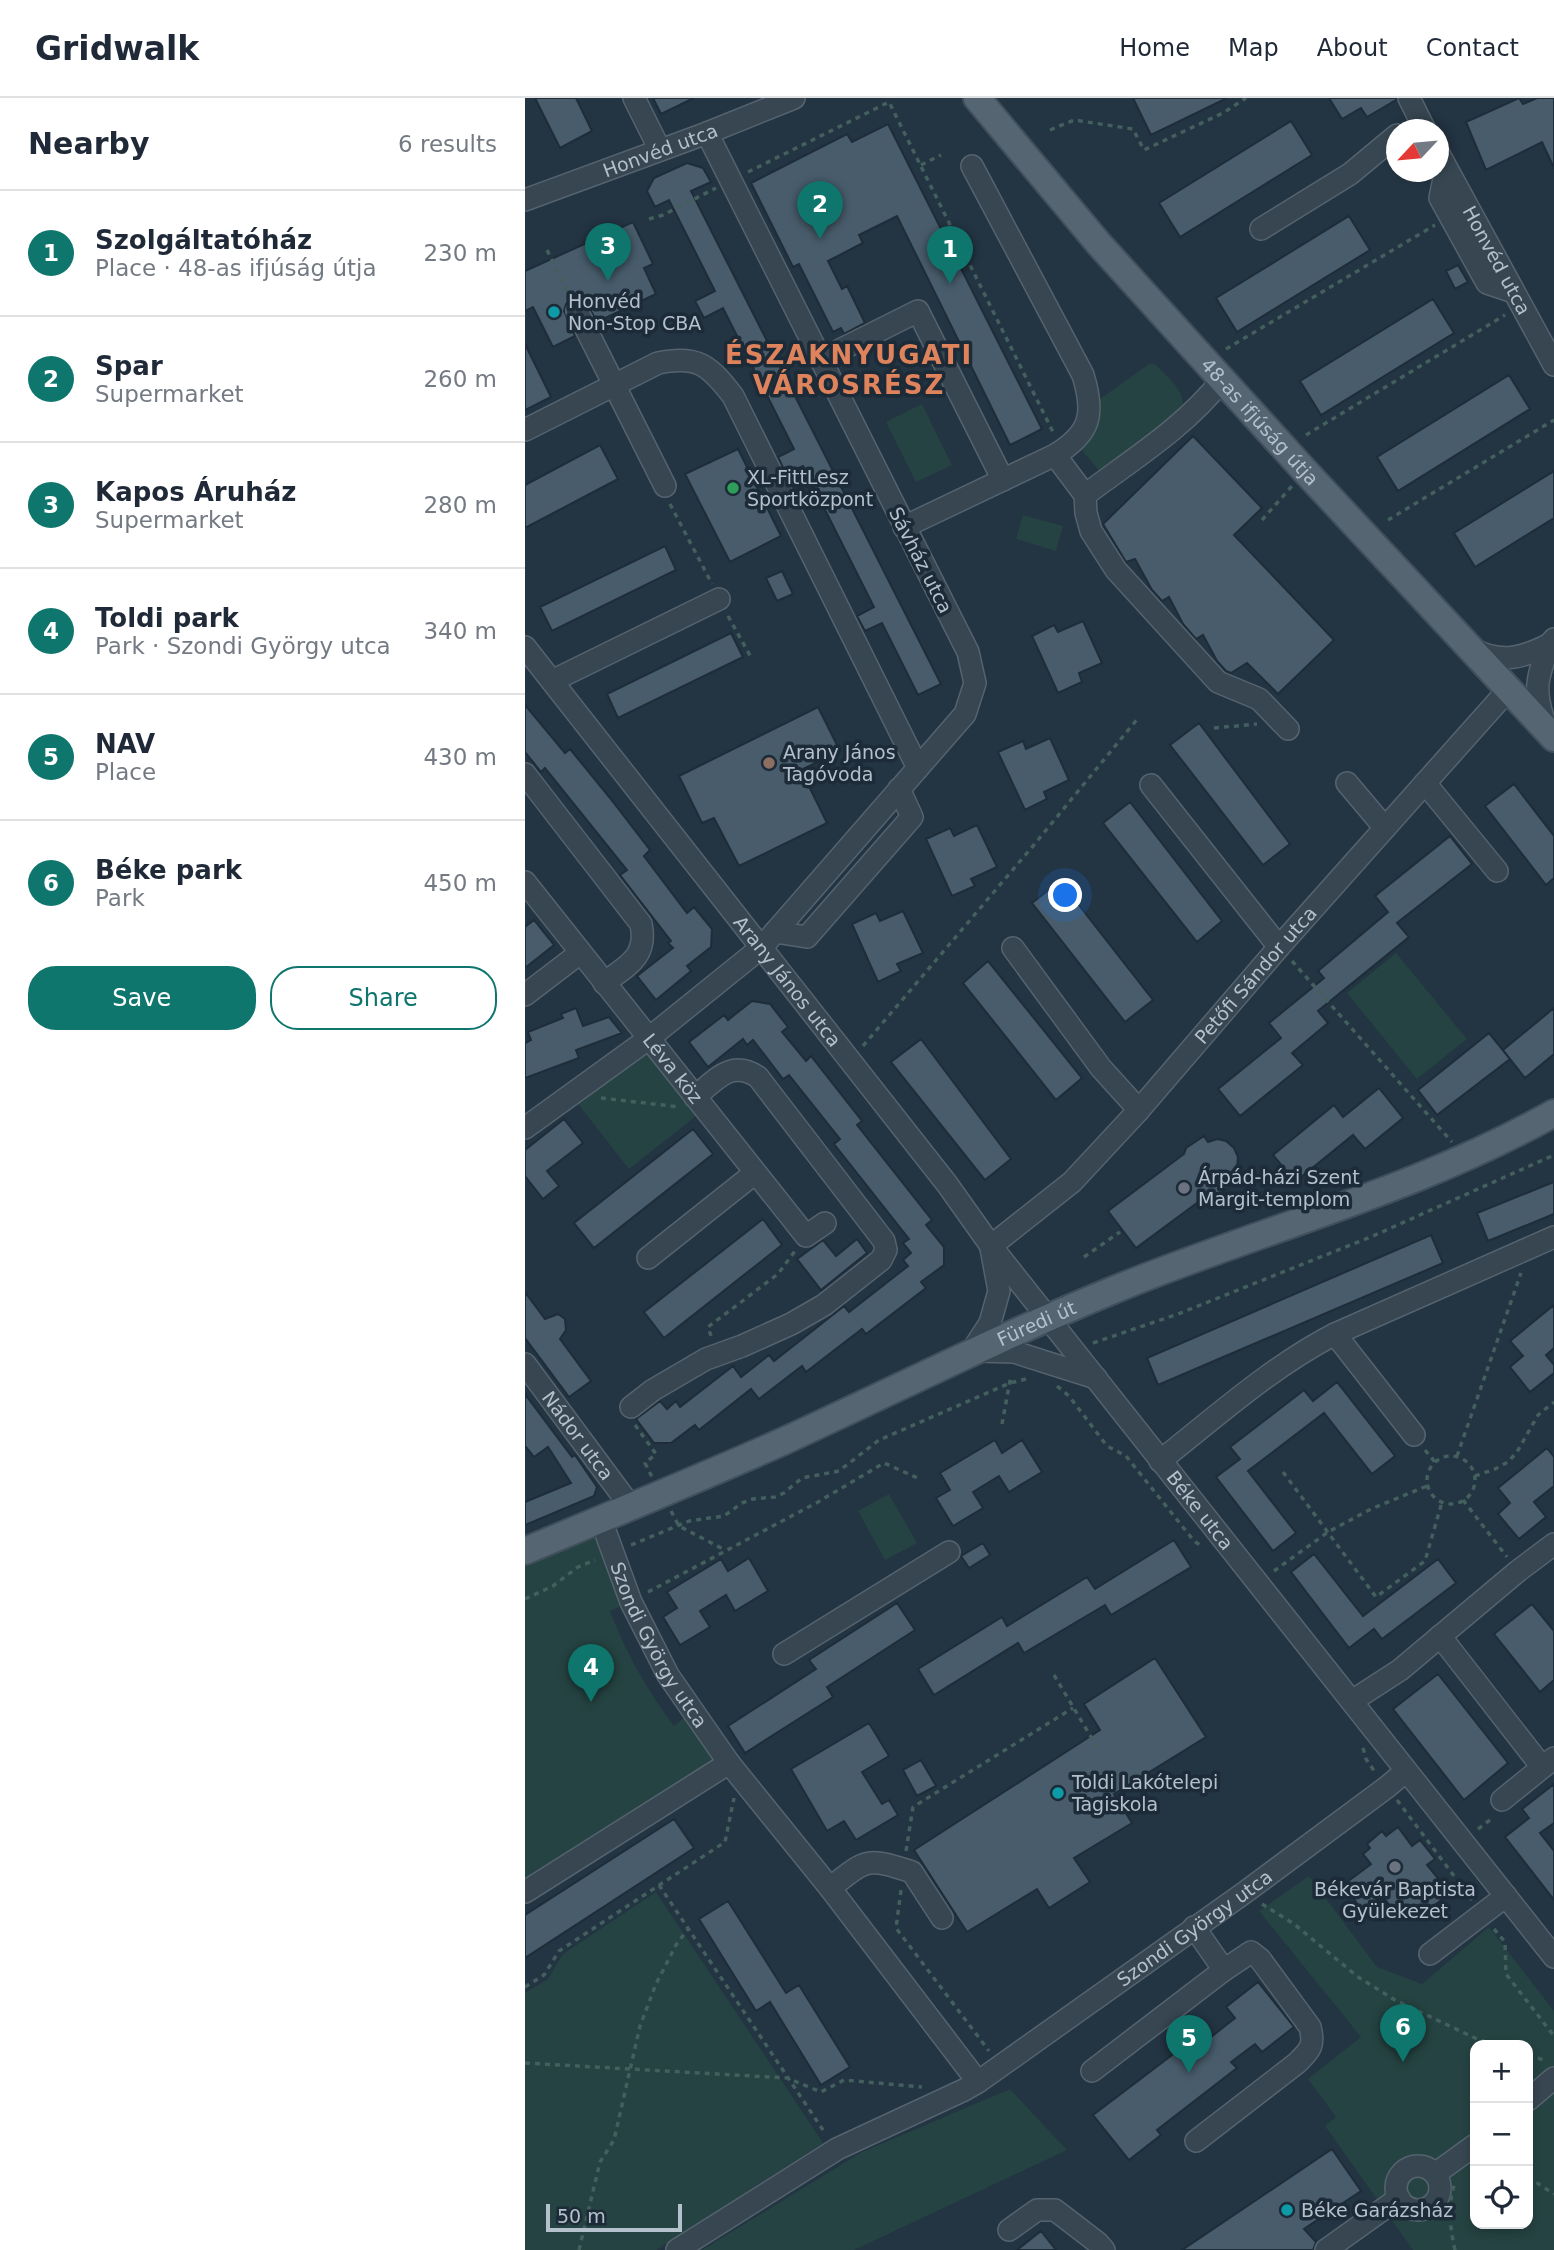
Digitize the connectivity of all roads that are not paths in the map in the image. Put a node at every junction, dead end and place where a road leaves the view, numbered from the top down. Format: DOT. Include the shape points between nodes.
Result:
graph roads {
  1 [pos="634,98"];
  2 [pos="794,98"];
  3 [pos="977,98"];
  4 [pos="989,98"];
  5 [pos="999,127"];
  6 [pos="707,133"];
  7 [pos="1386,144"];
  8 [pos="660,150"];
  9 [pos="972,166"];
  10 [pos="1449,175"];
  11 [pos="1441,182"];
  12 [pos="525,200"];
  13 [pos="1261,229"];
  14 [pos="1518,299"];
  15 [pos="577,311"];
  16 [pos="820,360"];
  17 [pos="1554,365"];
  18 [pos="1222,380"];
  19 [pos="614,385"];
  20 [pos="525,430"];
  21 [pos="1055,446"];
  22 [pos="1003,480"];
  23 [pos="665,485"];
  24 [pos="1085,495"];
  25 [pos="904,527"];
  26 [pos="719,599"];
  27 [pos="1552,642"];
  28 [pos="1466,646"];
  29 [pos="525,647"];
  30 [pos="552,681"];
  31 [pos="1508,690"];
  32 [pos="1288,729"];
  33 [pos="1551,735"];
  34 [pos="918,768"];
  35 [pos="525,774"];
  36 [pos="1347,783"];
  37 [pos="1425,783"];
  38 [pos="1151,785"];
  39 [pos="1385,828"];
  40 [pos="1497,871"];
  41 [pos="525,882"];
  42 [pos="768,940"];
  43 [pos="1279,947"];
  44 [pos="1013,948"];
  45 [pos="580,953"];
  46 [pos="604,983"];
  47 [pos="525,995"];
  48 [pos="647,1039"];
  49 [pos="700,1103"];
  50 [pos="1139,1110"];
  51 [pos="1554,1113"];
  52 [pos="525,1128"];
  53 [pos="755,1173"];
  54 [pos="825,1223"];
  55 [pos="1554,1237"];
  56 [pos="991,1246"];
  57 [pos="648,1258"];
  58 [pos="1047,1317"];
  59 [pos="1335,1334"];
  60 [pos="972,1351"];
  61 [pos="525,1364"];
  62 [pos="1096,1378"];
  63 [pos="632,1415"];
  64 [pos="1414,1435"];
  65 [pos="1160,1461"];
  66 [pos="631,1507"];
  67 [pos="601,1520"];
  68 [pos="1554,1544"];
  69 [pos="525,1551"];
  70 [pos="949,1552"];
  71 [pos="1440,1636"];
  72 [pos="783,1654"];
  73 [pos="1352,1701"];
  74 [pos="1548,1763"];
  75 [pos="734,1769"];
  76 [pos="1406,1771"];
  77 [pos="1499,1807"];
  78 [pos="830,1888"];
  79 [pos="525,1892"];
  80 [pos="1506,1896"];
  81 [pos="941,1918"];
  82 [pos="1194,1927"];
  83 [pos="1430,1955"];
  84 [pos="1554,1957"];
  85 [pos="1224,1970"];
  86 [pos="1092,2071"];
  87 [pos="1554,2078"];
  88 [pos="978,2082"];
  89 [pos="1533,2096"];
  90 [pos="1196,2141"];
  91 [pos="1470,2149"];
  92 [pos="1435,2174"];
  93 [pos="1399,2198"];
  94 [pos="1009,2230"];
  95 [pos="677,2250"];
  96 [pos="1104,2250"];
  97 [pos="1326,2250"];
  1 -- 8 [label="street"];
  2 -- 6 [label="street, Honvéd utca"];
  3 -- 5 [label="main road, 48-as ifjúság útja"];
  4 -- 5 [label="street"];
  5 -- 18 [label="main road, 48-as ifjúság útja"];
  6 -- 8 [label="street, Honvéd utca"];
  6 -- 16 [label="street, Sávház utca" via="726,183"];
  7 -- 13 [label="street" via="1350,174"];
  8 -- 12 [label="street, Honvéd utca"];
  9 -- 21 [label="street" via="1083,375 1089,415 1070,445"];
  10 -- 14 [label="street, Honvéd utca"];
  11 -- 14 [label="street" via="1440,198 1487,283"];
  14 -- 17 [label="street, Honvéd utca"];
  15 -- 19 [label="street"];
  16 -- 22 [label="street" via="918,311"];
  16 -- 25 [label="street, Sávház utca"];
  18 -- 24 [label="street" via="1184,421"];
  18 -- 28 [label="main road, 48-as ifjúság útja"];
  19 -- 20 [label="street"];
  19 -- 23 [label="street"];
  19 -- 34 [label="street" via="658,363 679,359 716,374 733,396"];
  21 -- 22 [label="street"];
  21 -- 24 [label="street"];
  22 -- 25 [label="street"];
  24 -- 32 [label="street" via="1091,531 1116,570 1218,682 1259,699"];
  25 -- 34 [label="street, Sávház utca" via="968,652 975,683 965,714"];
  26 -- 30 [label="street"];
  27 -- 28 [label="street" via="1514,659 1485,655"];
  27 -- 33 [label="street" via="1537,681 1537,698"];
  28 -- 31 [label="main road, 48-as ifjúság útja"];
  29 -- 30 [label="street, Arany János utca"];
  30 -- 42 [label="street, Arany János utca"];
  31 -- 33 [label="main road, 48-as ifjúság útja"];
  31 -- 37 [label="street, Petőfi Sándor utca"];
  34 -- 42 [label="street, Sávház utca"];
  35 -- 46 [label="street" via="641,925 641,951"];
  36 -- 39 [label="street"];
  37 -- 39 [label="street, Petőfi Sándor utca"];
  37 -- 40 [label="street"];
  38 -- 43 [label="street"];
  39 -- 43 [label="street, Petőfi Sándor utca"];
  41 -- 45 [label="street, Léva köz"];
  42 -- 48 [label="street, Sávház utca"];
  42 -- 56 [label="street, Arany János utca" via="850,1060"];
  43 -- 50 [label="street, Petőfi Sándor utca"];
  44 -- 50 [label="street" via="1101,1068"];
  45 -- 46 [label="street, Léva köz"];
  45 -- 47 [label="street"];
  46 -- 48 [label="street, Léva köz"];
  48 -- 49 [label="street, Léva köz"];
  48 -- 52 [label="street, Sávház utca"];
  49 -- 53 [label="street, Léva köz"];
  49 -- 63 [label="street" via="725,1072 747,1069 758,1077 884,1241 886,1250 881,1260 824,1305 791,1324 706,1359 653,1390"];
  50 -- 56 [label="street, Petőfi Sándor utca" via="1072,1182"];
  51 -- 58 [label="main road, Füredi út" via="1465,1159 1399,1186"];
  53 -- 54 [label="street, Léva köz" via="806,1236"];
  53 -- 57 [label="street"];
  55 -- 59 [label="street"];
  56 -- 58 [label="street, Arany János utca"];
  56 -- 60 [label="street" via="999,1291 990,1323"];
  58 -- 60 [label="main road, Füredi út"];
  58 -- 62 [label="street, Béke utca"];
  59 -- 64 [label="street"];
  59 -- 65 [label="street" via="1278,1368"];
  60 -- 62 [label="street" via="1014,1353"];
  60 -- 66 [label="main road, Füredi út"];
  61 -- 66 [label="street, Nádor utca"];
  62 -- 65 [label="street, Béke utca"];
  65 -- 73 [label="street, Béke utca"];
  66 -- 67 [label="main road, Füredi út"];
  67 -- 69 [label="main road, Füredi út"];
  67 -- 75 [label="street, Szondi György utca" via="631,1602 668,1675"];
  68 -- 71 [label="street"];
  70 -- 72 [label="street"];
  71 -- 73 [label="street" via="1400,1670"];
  71 -- 74 [label="street"];
  73 -- 76 [label="street, Béke utca"];
  74 -- 77 [label="street"];
  75 -- 78 [label="street, Szondi György utca"];
  75 -- 79 [label="street"];
  76 -- 80 [label="street, Béke utca"];
  76 -- 82 [label="street, Szondi György utca"];
  78 -- 81 [label="street" via="860,1864 873,1861 904,1869 912,1872"];
  78 -- 88 [label="street, Szondi György utca"];
  80 -- 83 [label="street"];
  80 -- 84 [label="street, Béke utca"];
  82 -- 85 [label="street"];
  82 -- 88 [label="street, Szondi György utca"];
  85 -- 86 [label="street"];
  85 -- 90 [label="street" via="1246,1953 1254,1954 1310,2027 1313,2039 1297,2063"];
  87 -- 89 [label="street"];
  88 -- 95 [label="street, Szondi György utca" via="837,2150"];
  91 -- 92 [label="street"];
  92 -- 93 [label="street" via="1423,2166 1403,2172 1397,2184"];
  92 -- 93 [label="street" via="1439,2195 1430,2206 1416,2210"];
  93 -- 97 [label="street"];
  94 -- 96 [label="street" via="1037,2210 1055,2210"];
}
